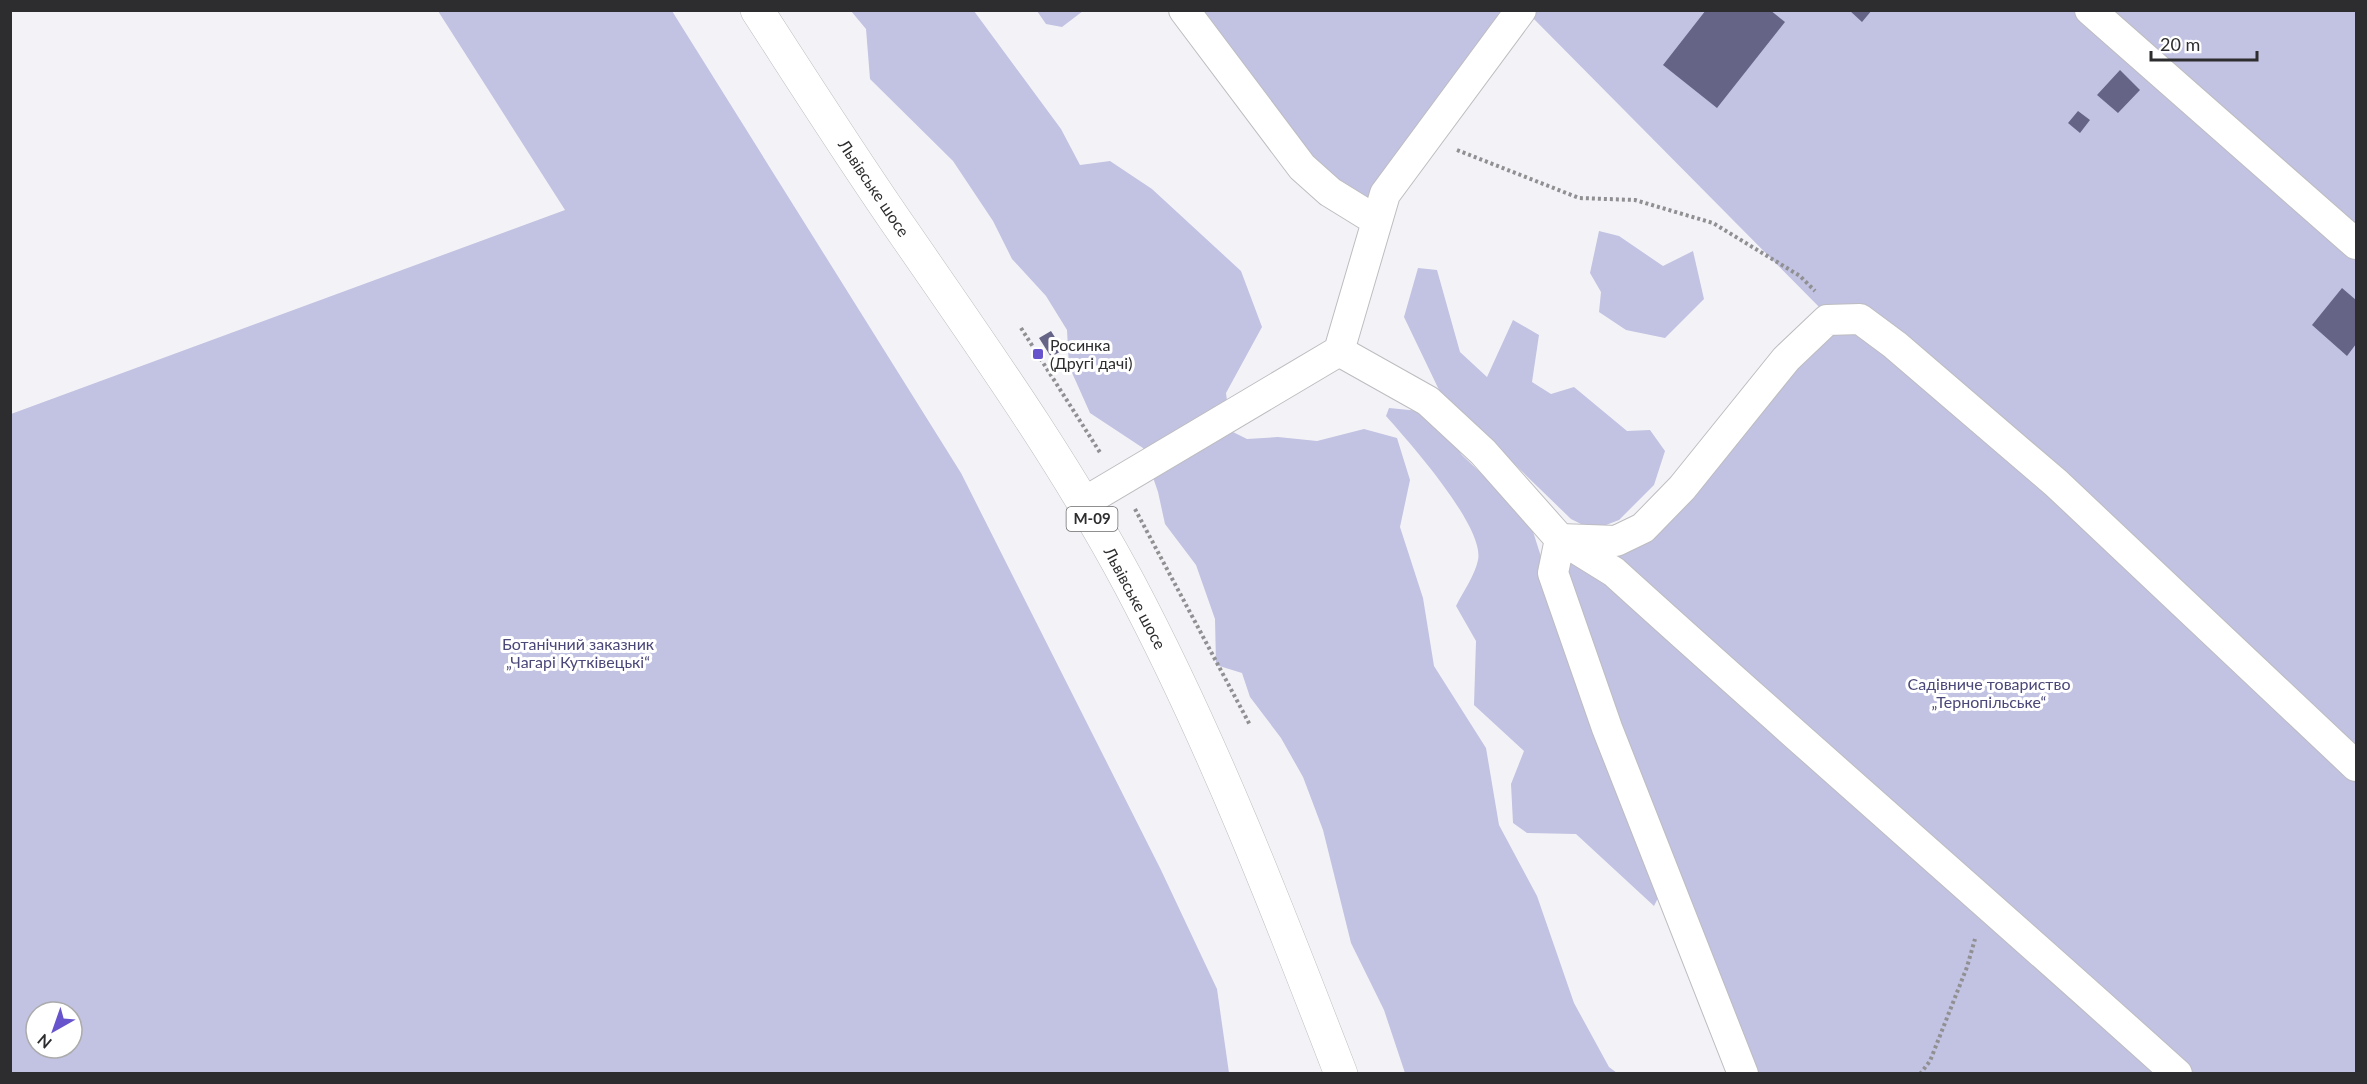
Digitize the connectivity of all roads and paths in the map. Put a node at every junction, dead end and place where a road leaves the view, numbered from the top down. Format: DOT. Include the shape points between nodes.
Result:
graph roads {
  1 [pos="757,10"];
  2 [pos="1184,10"];
  3 [pos="1521,10"];
  4 [pos="2090,10"];
  5 [pos="1427,138"];
  6 [pos="1377,221"];
  7 [pos="2356,244"];
  8 [pos="1800,276"];
  9 [pos="1021,328"];
  10 [pos="1340,351"];
  11 [pos="1119,482"];
  12 [pos="1083,503"];
  13 [pos="1560,539"];
  14 [pos="1250,725"];
  15 [pos="2356,766"];
  16 [pos="1984,900"];
  17 [pos="1341,1074"];
  18 [pos="1743,1074"];
  19 [pos="1920,1074"];
  20 [pos="2177,1074"];
  1 -- 12 [label="highway, Львівське шосе / М-09"];
  2 -- 6 [label="street" via="1302,167 1330,192"];
  3 -- 5 [label="street"];
  4 -- 7 [label="street"];
  5 -- 6 [label="street" via="1385,194"];
  5 -- 8 [label="path" via="1579,198 1635,200 1713,224"];
  6 -- 10 [label="street"];
  9 -- 11 [label="path"];
  10 -- 11 [label="street"];
  10 -- 13 [label="street" via="1428,401 1483,452"];
  11 -- 12 [label="street"];
  11 -- 14 [label="path"];
  12 -- 17 [label="highway, Львівське шосе / М-09" via="1129,583 1210,745"];
  13 -- 15 [label="street" via="1616,542 1643,528 1682,488 1786,359 1827,320 1860,319 2055,483"];
  13 -- 16 [label="street" via="1614,572 1909,838"];
  13 -- 18 [label="street" via="1553,573 1607,728"];
  16 -- 19 [label="path" via="1967,967 1930,1061"];
  16 -- 20 [label="street"];
}
